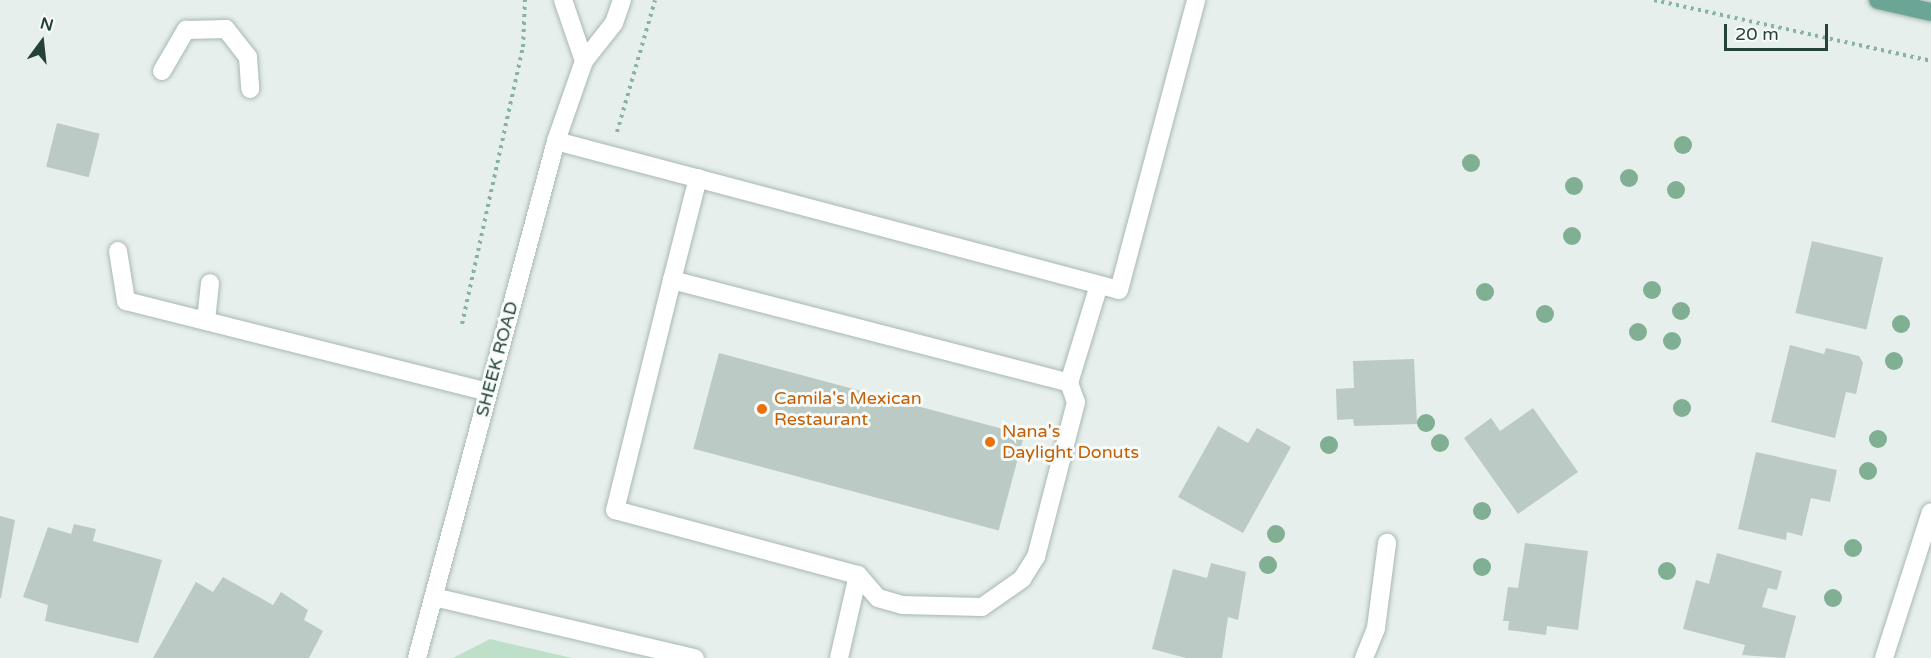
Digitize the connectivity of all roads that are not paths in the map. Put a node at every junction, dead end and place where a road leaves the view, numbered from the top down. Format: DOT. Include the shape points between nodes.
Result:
graph roads {
  1 [pos="563,0"];
  2 [pos="622,0"];
  3 [pos="1196,0"];
  4 [pos="1878,0"];
  5 [pos="1931,12"];
  6 [pos="584,61"];
  7 [pos="162,71"];
  8 [pos="250,89"];
  9 [pos="556,141"];
  10 [pos="698,178"];
  11 [pos="118,251"];
  12 [pos="672,280"];
  13 [pos="210,283"];
  14 [pos="1099,285"];
  15 [pos="206,321"];
  16 [pos="1069,383"];
  17 [pos="488,392"];
  18 [pos="1931,512"];
  19 [pos="1387,543"];
  20 [pos="858,575"];
  21 [pos="434,597"];
  22 [pos="417,658"];
  23 [pos="694,658"];
  24 [pos="839,658"];
  25 [pos="1365,658"];
  26 [pos="1884,658"];
  1 -- 6 [label="street"];
  2 -- 6 [label="street, SHEEK ROAD" via="614,23"];
  3 -- 14 [label="street" via="1119,290"];
  4 -- 5 [label="main road"];
  6 -- 9 [label="street, SHEEK ROAD"];
  7 -- 8 [label="street" via="186,30 226,29 248,57"];
  9 -- 10 [label="street"];
  9 -- 17 [label="street, SHEEK ROAD"];
  10 -- 12 [label="street"];
  10 -- 14 [label="street"];
  11 -- 15 [label="street" via="126,301"];
  12 -- 16 [label="street"];
  12 -- 20 [label="street" via="615,510"];
  13 -- 15 [label="street"];
  14 -- 16 [label="street"];
  15 -- 17 [label="street"];
  16 -- 20 [label="street" via="1076,402 1036,557 1022,579 982,607 935,610 878,598"];
  17 -- 21 [label="street, SHEEK ROAD"];
  18 -- 26 [label="street"];
  19 -- 25 [label="street" via="1376,628"];
  20 -- 24 [label="street"];
  21 -- 22 [label="street, SHEEK ROAD"];
  21 -- 23 [label="street"];
}
